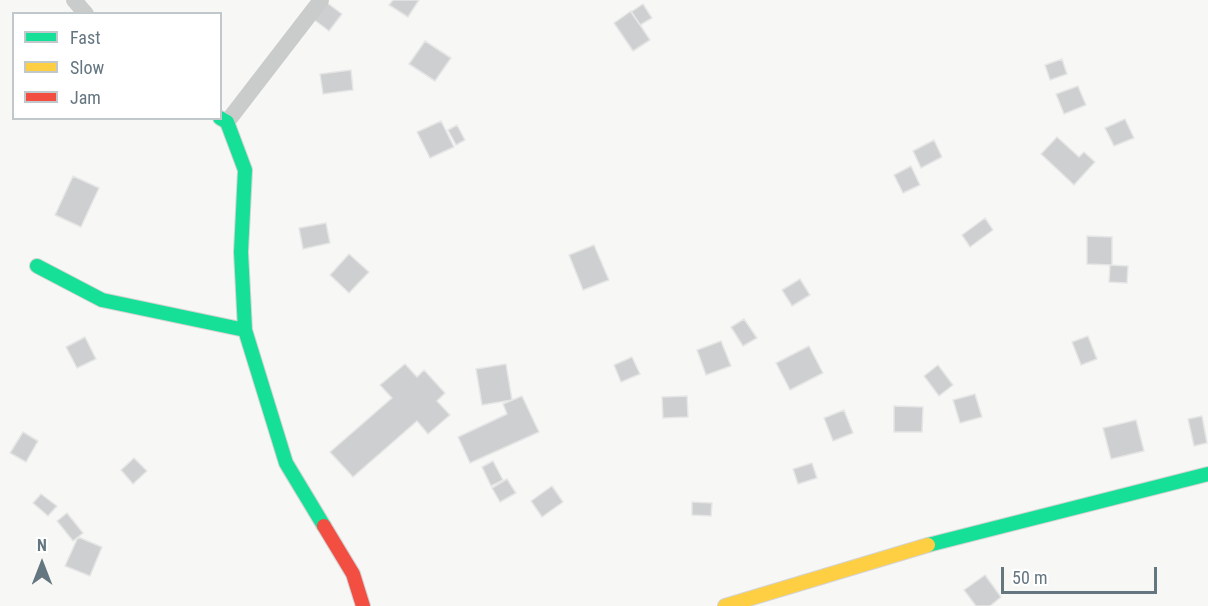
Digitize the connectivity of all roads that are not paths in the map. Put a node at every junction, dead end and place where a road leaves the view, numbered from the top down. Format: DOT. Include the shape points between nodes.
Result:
graph roads {
  1 [pos="74,0"];
  2 [pos="321,0"];
  3 [pos="84,12"];
  4 [pos="224,120"];
  5 [pos="37,266"];
  6 [pos="245,330"];
  7 [pos="1208,474"];
  8 [pos="363,606"];
  9 [pos="725,606"];
  1 -- 3 [label="street"];
  2 -- 4 [label="street"];
  4 -- 6 [label="street" via="245,170 241,252"];
  5 -- 6 [label="street" via="102,300"];
  6 -- 8 [label="street" via="286,463 353,574"];
  7 -- 9 [label="street" via="933,544"];
}
